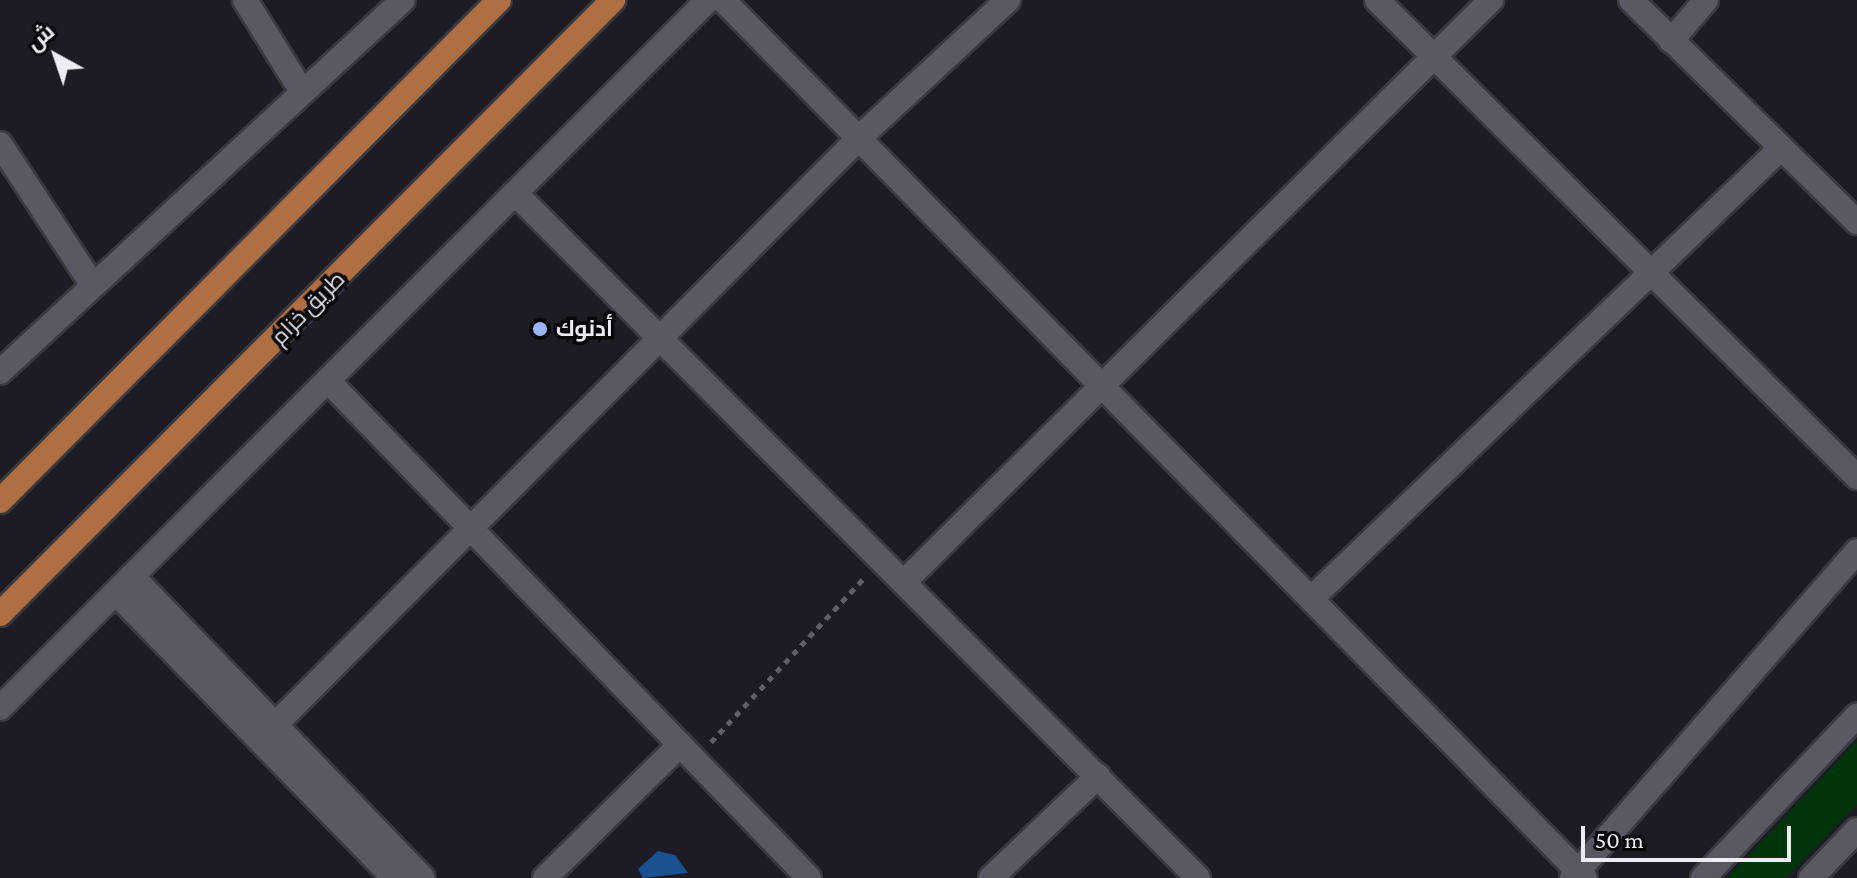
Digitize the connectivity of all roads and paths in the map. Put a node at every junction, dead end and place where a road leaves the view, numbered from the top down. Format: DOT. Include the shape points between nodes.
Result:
graph roads {
  1 [pos="245,0"];
  2 [pos="403,0"];
  3 [pos="499,0"];
  4 [pos="613,0"];
  5 [pos="708,0"];
  6 [pos="723,0"];
  7 [pos="1008,0"];
  8 [pos="1377,0"];
  9 [pos="1491,0"];
  10 [pos="1631,0"];
  11 [pos="1706,0"];
  12 [pos="1671,41"];
  13 [pos="1433,57"];
  14 [pos="301,90"];
  15 [pos="859,138"];
  16 [pos="0,144"];
  17 [pos="1780,149"];
  18 [pos="515,193"];
  19 [pos="1857,222"];
  20 [pos="1654,274"];
  21 [pos="92,284"];
  22 [pos="661,339"];
  23 [pos="0,372"];
  24 [pos="1103,379"];
  25 [pos="329,382"];
  26 [pos="1857,477"];
  27 [pos="0,501"];
  28 [pos="467,525"];
  29 [pos="1857,551"];
  30 [pos="882,560"];
  31 [pos="904,582"];
  32 [pos="124,584"];
  33 [pos="1313,597"];
  34 [pos="0,614"];
  35 [pos="0,708"];
  36 [pos="1857,716"];
  37 [pos="267,732"];
  38 [pos="687,752"];
  39 [pos="1098,776"];
  40 [pos="1857,830"];
  41 [pos="1579,875"];
  42 [pos="394,878"];
  43 [pos="423,878"];
  44 [pos="545,878"];
  45 [pos="809,878"];
  46 [pos="991,878"];
  47 [pos="1198,878"];
  48 [pos="1703,878"];
  49 [pos="1811,878"];
  1 -- 14 [label="street"];
  2 -- 14 [label="street"];
  3 -- 27 [label="main road"];
  4 -- 34 [label="main road, طريق خزام"];
  5 -- 18 [label="street"];
  6 -- 15 [label="street"];
  7 -- 15 [label="street"];
  8 -- 13 [label="street"];
  9 -- 13 [label="street"];
  10 -- 12 [label="street"];
  11 -- 12 [label="street"];
  12 -- 17 [label="street"];
  13 -- 20 [label="street"];
  13 -- 24 [label="street"];
  14 -- 21 [label="street"];
  15 -- 22 [label="street"];
  15 -- 24 [label="street"];
  16 -- 21 [label="street"];
  17 -- 19 [label="street"];
  17 -- 20 [label="street"];
  18 -- 22 [label="street"];
  18 -- 25 [label="street"];
  20 -- 26 [label="street"];
  20 -- 33 [label="street"];
  21 -- 23 [label="street"];
  22 -- 28 [label="street"];
  22 -- 30 [label="street"];
  24 -- 31 [label="street"];
  24 -- 33 [label="street"];
  25 -- 28 [label="street"];
  25 -- 32 [label="street"];
  28 -- 37 [label="street"];
  28 -- 38 [label="street"];
  29 -- 41 [label="street"];
  30 -- 31 [label="street"];
  30 -- 38 [label="path"];
  31 -- 39 [label="street"];
  32 -- 35 [label="street"];
  32 -- 37 [label="street"];
  33 -- 41 [label="street"];
  36 -- 48 [label="street"];
  37 -- 42 [label="street"];
  37 -- 43 [label="street"];
  38 -- 44 [label="street"];
  38 -- 45 [label="street"];
  39 -- 46 [label="street"];
  39 -- 47 [label="street"];
  40 -- 49 [label="street"];
}
